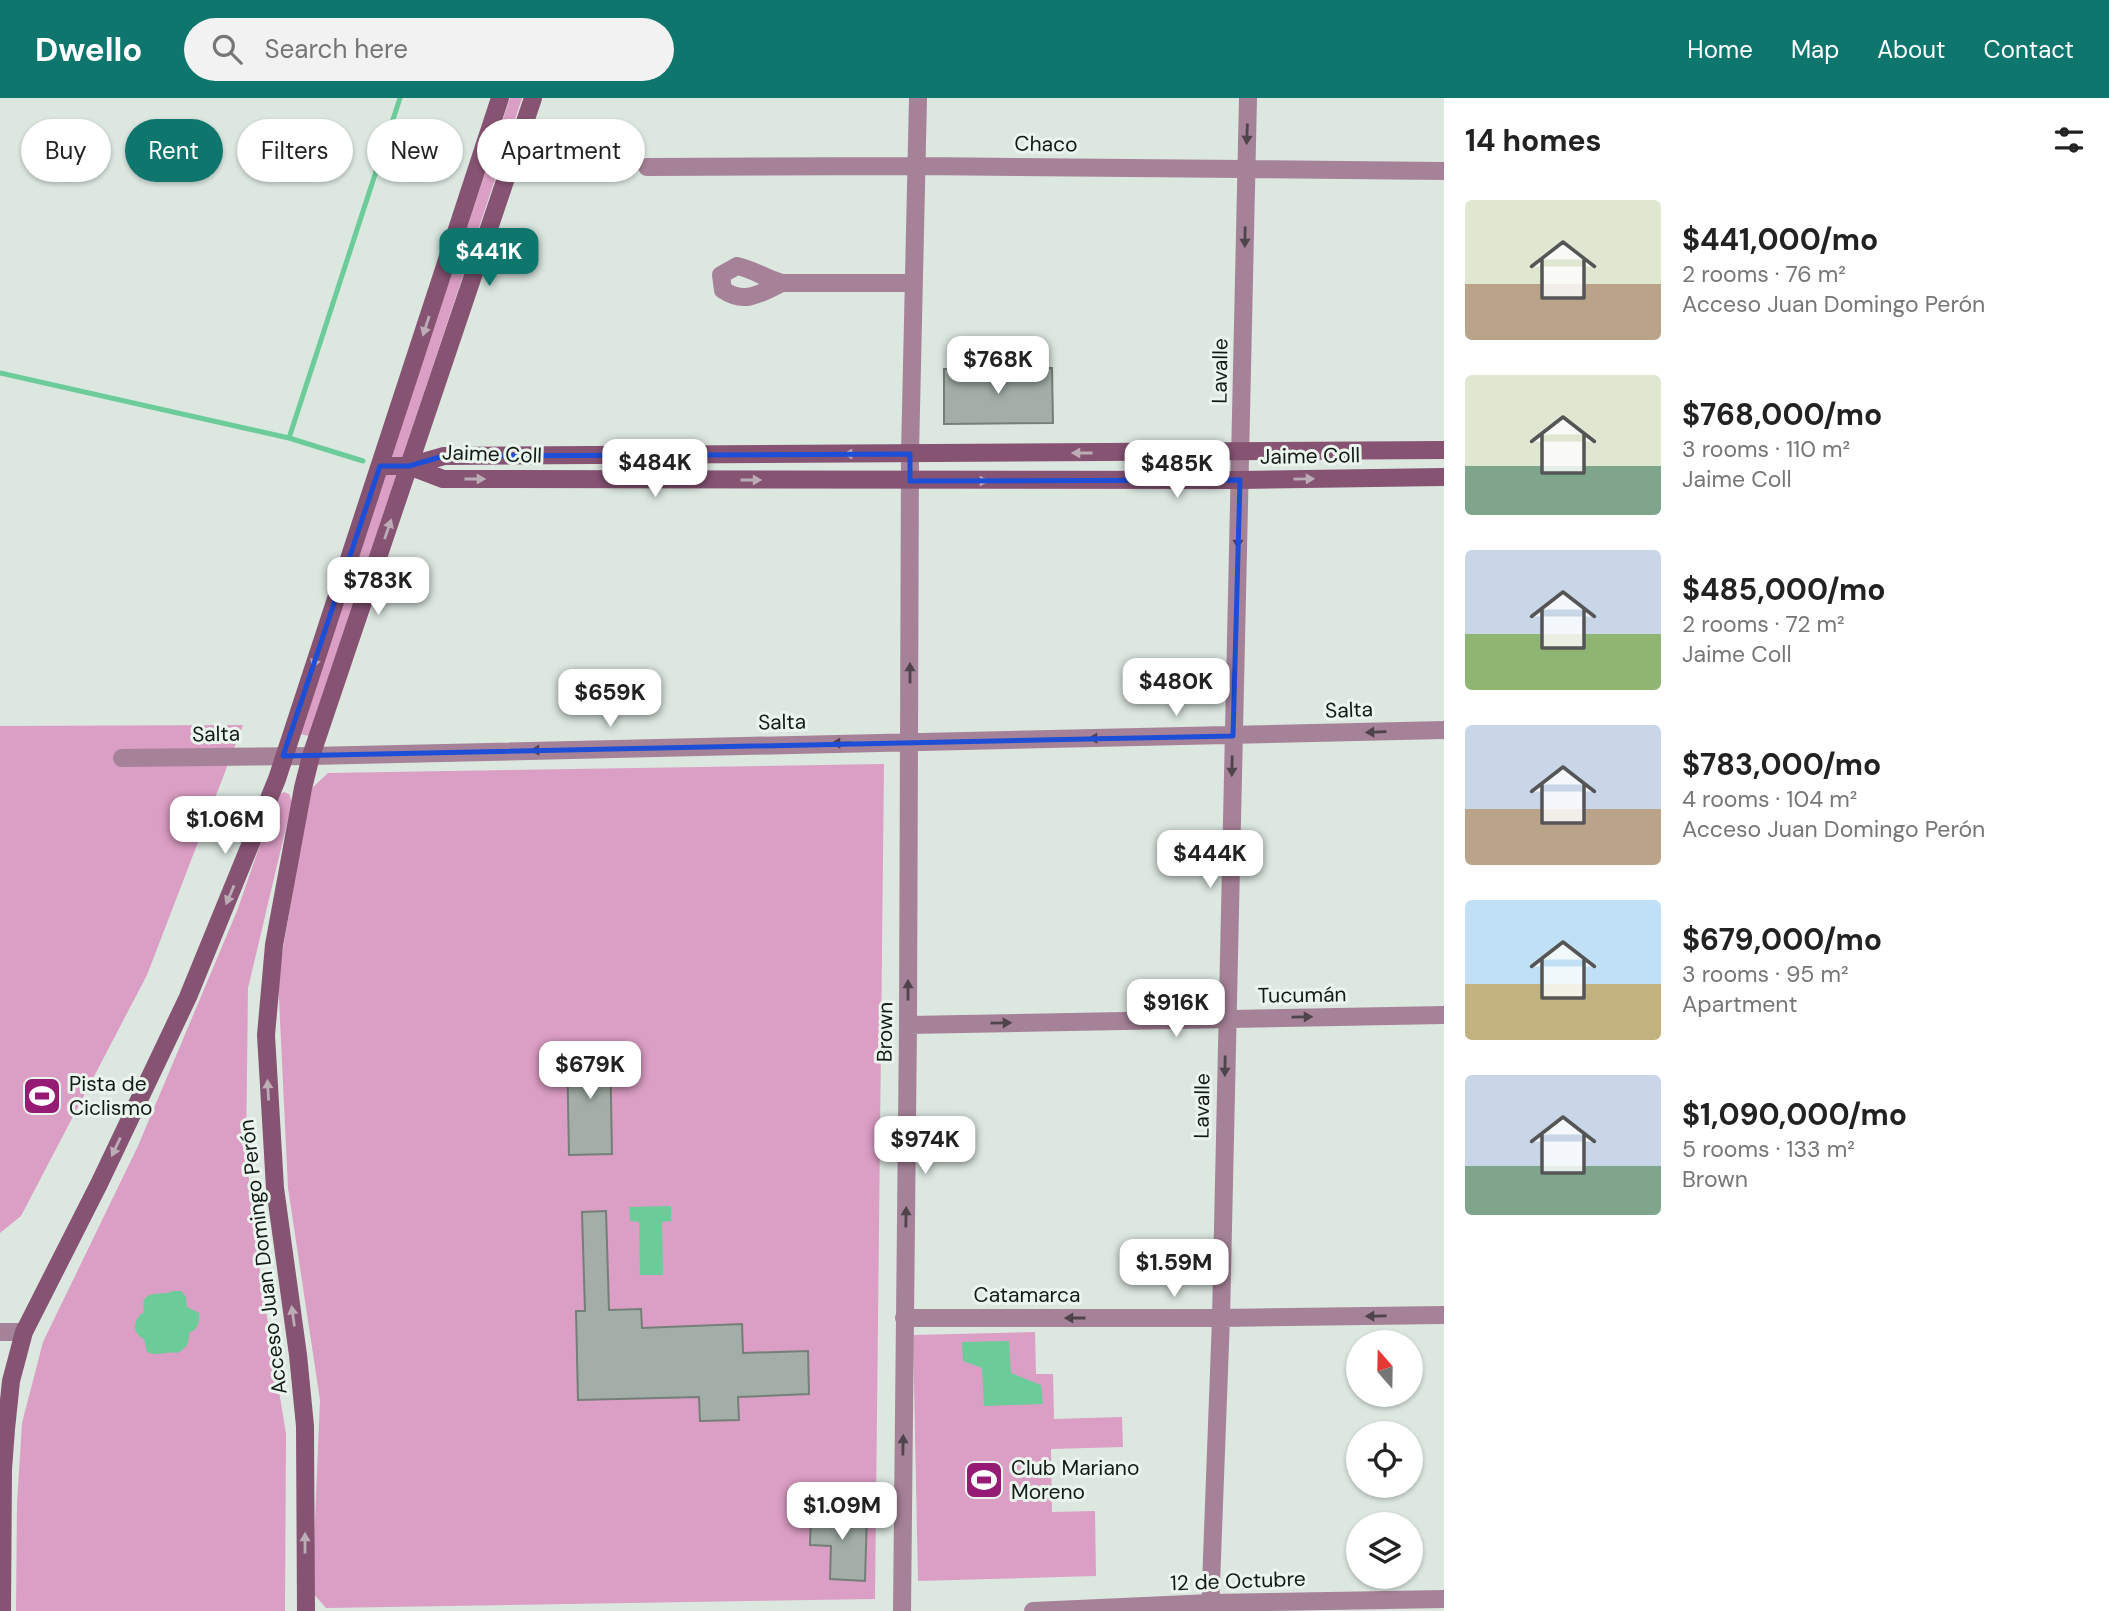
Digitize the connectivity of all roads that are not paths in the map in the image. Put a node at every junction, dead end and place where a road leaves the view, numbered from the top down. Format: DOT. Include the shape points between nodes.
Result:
graph roads {
  1 [pos="500,98"];
  2 [pos="533,98"];
  3 [pos="918,98"];
  4 [pos="1248,98"];
  5 [pos="916,166"];
  6 [pos="647,167"];
  7 [pos="1246,169"];
  8 [pos="1444,171"];
  9 [pos="782,283"];
  10 [pos="913,283"];
  11 [pos="1444,450"];
  12 [pos="1242,452"];
  13 [pos="910,454"];
  14 [pos="380,466"];
  15 [pos="409,466"];
  16 [pos="1444,477"];
  17 [pos="1240,480"];
  18 [pos="910,481"];
  19 [pos="1444,730"];
  20 [pos="1233,736"];
  21 [pos="910,741"];
  22 [pos="283,756"];
  23 [pos="311,756"];
  24 [pos="122,758"];
  25 [pos="1444,1014"];
  26 [pos="1226,1019"];
  27 [pos="908,1025"];
  28 [pos="1444,1315"];
  29 [pos="904,1318"];
  30 [pos="1221,1318"];
  31 [pos="0,1332"];
  32 [pos="24,1332"];
  33 [pos="1444,1599"];
  34 [pos="1211,1607"];
  35 [pos="2,1611"];
  36 [pos="306,1611"];
  37 [pos="902,1611"];
  38 [pos="1033,1611"];
  1 -- 14 [label="main road, one-way"];
  2 -- 15 [label="main road, Acceso Juan Domingo Perón"];
  3 -- 5 [label="street, Brown"];
  4 -- 7 [label="street, Lavalle, one-way"];
  5 -- 6 [label="street, Chaco"];
  5 -- 7 [label="street, Chaco"];
  5 -- 10 [label="street, Brown"];
  7 -- 8 [label="street, Chaco"];
  7 -- 12 [label="street, Lavalle, one-way"];
  9 -- 10 [label="street"];
  10 -- 13 [label="street, Brown"];
  11 -- 12 [label="main road, Jaime Coll"];
  12 -- 13 [label="main road, Jaime Coll, one-way"];
  12 -- 17 [label="street, Lavalle"];
  13 -- 15 [label="main road, Jaime Coll, one-way" via="444,456"];
  13 -- 18 [label="street, Brown"];
  14 -- 15 [label="main road"];
  14 -- 22 [label="main road, one-way"];
  15 -- 18 [label="main road, Jaime Coll, one-way" via="443,479"];
  23 -- 15 [label="main road, Acceso Juan Domingo Perón, one-way"];
  17 -- 16 [label="main road, Jaime Coll, one-way"];
  18 -- 17 [label="main road, Jaime Coll, one-way"];
  17 -- 20 [label="street, Lavalle, one-way"];
  21 -- 18 [label="street, Brown, one-way"];
  19 -- 20 [label="street, Salta, one-way"];
  20 -- 21 [label="street, Salta, one-way"];
  20 -- 26 [label="street, Lavalle, one-way"];
  21 -- 23 [label="street, Salta, one-way"];
  27 -- 21 [label="street, Brown, one-way"];
  22 -- 23 [label="street, Salta"];
  22 -- 24 [label="street, Salta"];
  22 -- 32 [label="main road, one-way" via="188,997"];
  36 -- 23 [label="main road, Acceso Juan Domingo Perón, one-way" via="305,1426 275,1188 266,1035 274,945"];
  26 -- 25 [label="street, Tucumán, one-way"];
  27 -- 26 [label="street, Tucumán, one-way"];
  26 -- 30 [label="street, Lavalle, one-way"];
  29 -- 27 [label="street, Brown, one-way"];
  28 -- 30 [label="street, Catamarca, one-way"];
  30 -- 29 [label="street, Catamarca, one-way"];
  37 -- 29 [label="street, Brown, one-way"];
  30 -- 34 [label="street, Lavalle"];
  31 -- 32 [label="street"];
  32 -- 35 [label="main road" via="11,1381 5,1442"];
  33 -- 34 [label="street, 12 de Octubre"];
  34 -- 38 [label="street, 12 de Octubre"];
}
